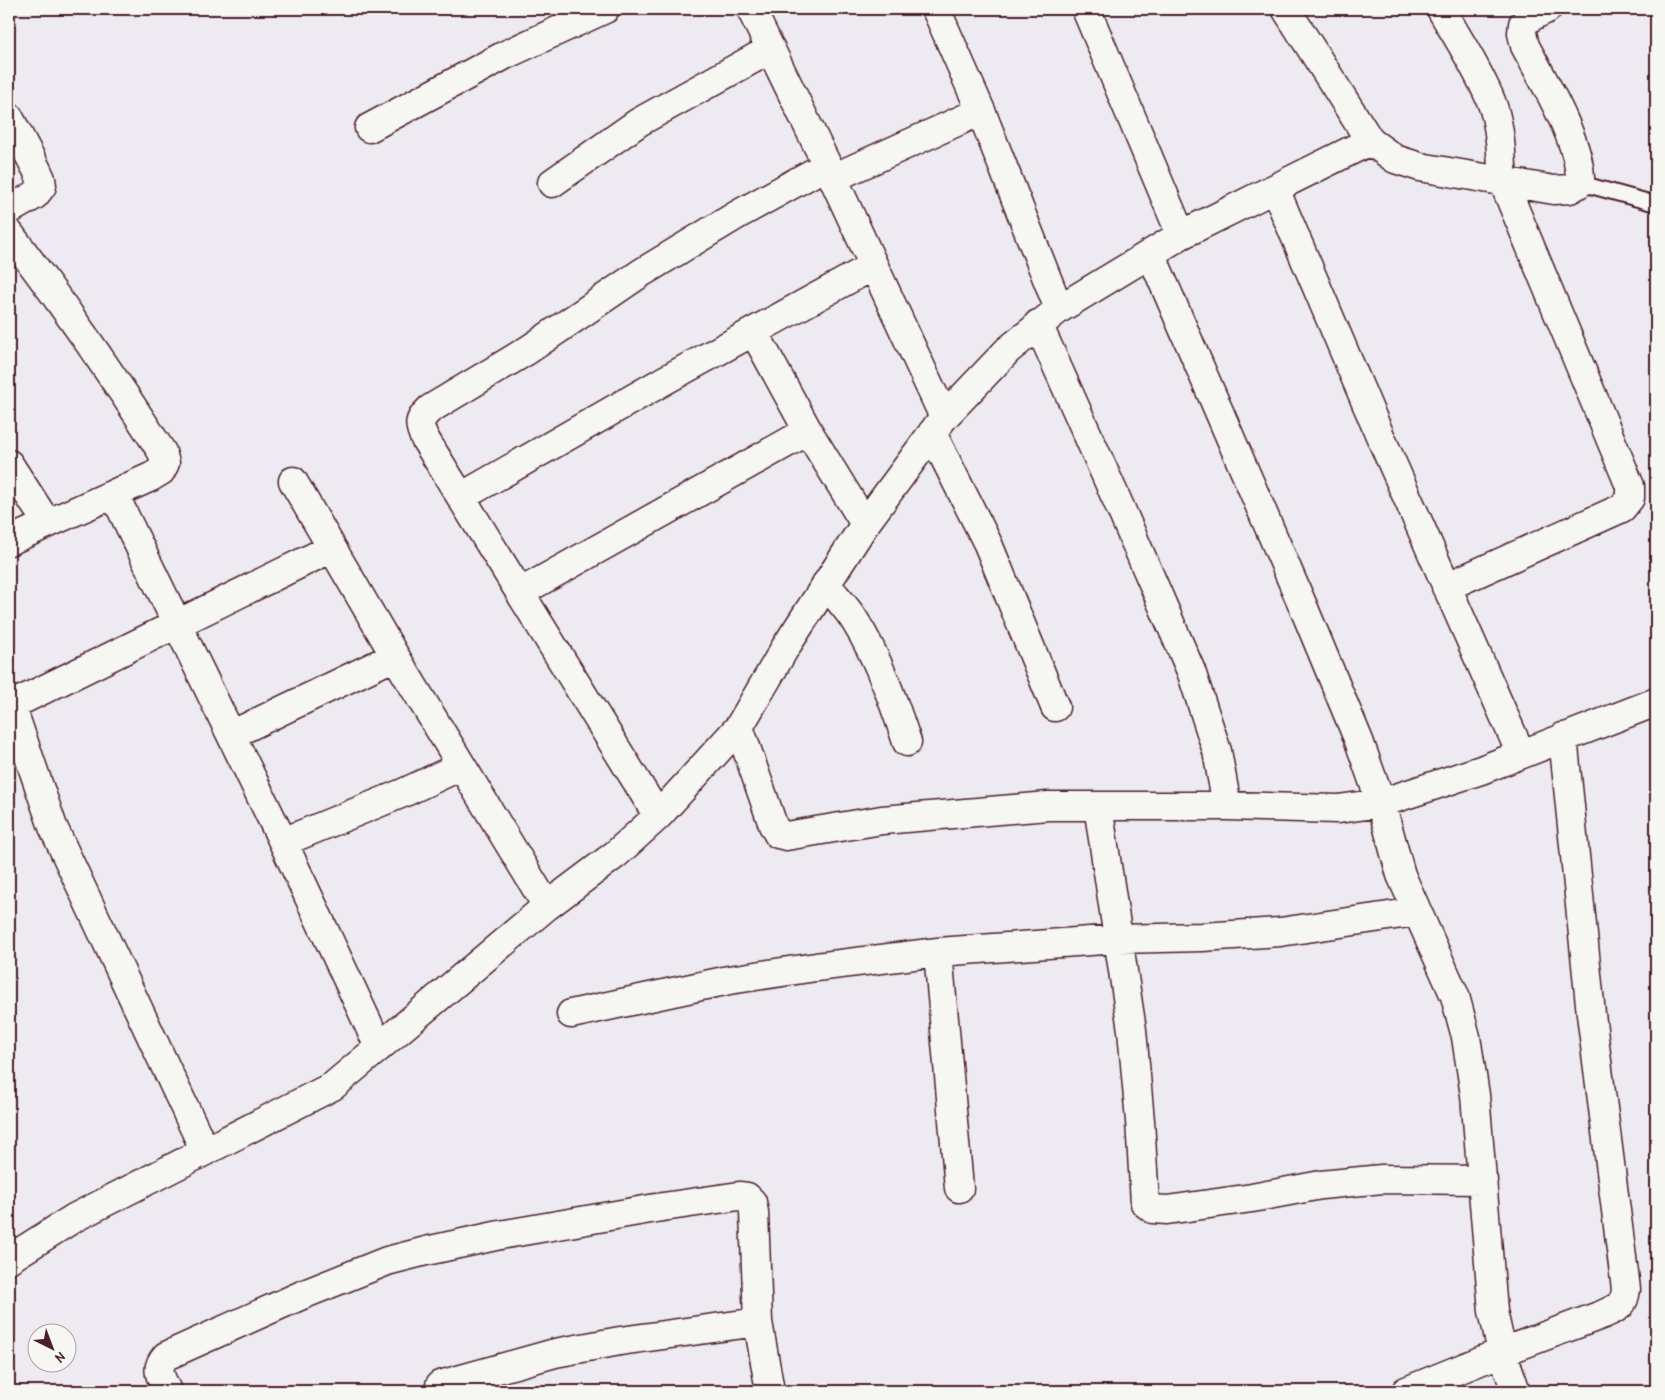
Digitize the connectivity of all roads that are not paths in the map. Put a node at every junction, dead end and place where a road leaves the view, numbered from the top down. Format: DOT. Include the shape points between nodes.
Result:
graph roads {
  1 [pos="605,9"];
  2 [pos="751,9"];
  3 [pos="936,9"];
  4 [pos="1086,9"];
  5 [pos="1286,9"];
  6 [pos="1441,9"];
  7 [pos="1547,9"];
  8 [pos="771,49"];
  9 [pos="981,111"];
  10 [pos="9,116"];
  11 [pos="369,128"];
  12 [pos="1370,141"];
  13 [pos="830,171"];
  14 [pos="1502,181"];
  15 [pos="552,183"];
  16 [pos="1580,183"];
  17 [pos="1275,189"];
  18 [pos="1656,204"];
  19 [pos="9,210"];
  20 [pos="9,233"];
  21 [pos="1181,235"];
  22 [pos="1151,254"];
  23 [pos="874,266"];
  24 [pos="1048,317"];
  25 [pos="754,332"];
  26 [pos="938,425"];
  27 [pos="808,431"];
  28 [pos="9,464"];
  29 [pos="293,481"];
  30 [pos="114,494"];
  31 [pos="461,497"];
  32 [pos="47,523"];
  33 [pos="865,524"];
  34 [pos="9,542"];
  35 [pos="332,548"];
  36 [pos="826,584"];
  37 [pos="1446,587"];
  38 [pos="521,592"];
  39 [pos="177,624"];
  40 [pos="395,656"];
  41 [pos="10,702"];
  42 [pos="1656,702"];
  43 [pos="1055,707"];
  44 [pos="739,727"];
  45 [pos="231,735"];
  46 [pos="1563,737"];
  47 [pos="907,742"];
  48 [pos="1521,754"];
  49 [pos="461,766"];
  50 [pos="1381,803"];
  51 [pos="1098,806"];
  52 [pos="1227,806"];
  53 [pos="658,816"];
  54 [pos="283,842"];
  55 [pos="547,906"];
  56 [pos="1416,912"];
  57 [pos="1118,939"];
  58 [pos="938,952"];
  59 [pos="571,1014"];
  60 [pos="379,1047"];
  61 [pos="205,1151"];
  62 [pos="1483,1180"];
  63 [pos="959,1188"];
  64 [pos="9,1259"];
  65 [pos="758,1322"];
  66 [pos="1502,1352"];
  67 [pos="440,1385"];
  68 [pos="168,1391"];
  69 [pos="770,1391"];
  70 [pos="1406,1391"];
  71 [pos="1516,1391"];
  1 -- 11 [label="street" via="505,55"];
  2 -- 8 [label="street"];
  3 -- 9 [label="street"];
  4 -- 21 [label="street"];
  5 -- 12 [label="street"];
  6 -- 14 [label="street" via="1492,102 1499,131"];
  7 -- 16 [label="street" via="1523,24 1522,33 1525,46 1564,120 1581,169"];
  8 -- 13 [label="street"];
  8 -- 15 [label="street" via="638,122"];
  9 -- 13 [label="street"];
  9 -- 24 [label="street"];
  10 -- 19 [label="street" via="38,170 42,186 35,195"];
  12 -- 14 [label="street" via="1395,159 1420,167"];
  12 -- 17 [label="street"];
  13 -- 23 [label="street"];
  13 -- 31 [label="street" via="737,216 641,273 528,350 430,409 421,417 420,428"];
  14 -- 16 [label="street" via="1554,190 1570,189"];
  14 -- 37 [label="street" via="1630,486 1630,498 1622,508"];
  16 -- 18 [label="lane"];
  17 -- 21 [label="street"];
  17 -- 37 [label="street"];
  20 -- 30 [label="street" via="111,373 162,452 165,463 161,471"];
  21 -- 22 [label="street"];
  22 -- 24 [label="street"];
  22 -- 50 [label="street" via="1303,606"];
  23 -- 25 [label="street"];
  23 -- 26 [label="street"];
  24 -- 26 [label="street" via="1008,350"];
  24 -- 52 [label="street" via="1120,507 1191,671 1217,751"];
  25 -- 27 [label="street"];
  25 -- 31 [label="street"];
  26 -- 33 [label="street"];
  26 -- 43 [label="street"];
  27 -- 33 [label="street"];
  27 -- 38 [label="street"];
  28 -- 32 [label="street"];
  29 -- 35 [label="street"];
  30 -- 32 [label="street"];
  30 -- 39 [label="street"];
  31 -- 38 [label="street"];
  32 -- 34 [label="street"];
  33 -- 36 [label="street"];
  35 -- 39 [label="street"];
  35 -- 40 [label="street"];
  36 -- 44 [label="street"];
  36 -- 47 [label="street" via="854,620 872,653"];
  37 -- 48 [label="street"];
  38 -- 53 [label="street"];
  39 -- 41 [label="street"];
  39 -- 45 [label="street"];
  40 -- 45 [label="street"];
  40 -- 49 [label="street"];
  41 -- 61 [label="street" via="53,827"];
  42 -- 46 [label="street"];
  44 -- 51 [label="street" via="773,825 778,834 786,836 882,820 1048,806"];
  44 -- 53 [label="street"];
  45 -- 54 [label="street"];
  46 -- 48 [label="street"];
  46 -- 66 [label="street" via="1591,1014 1626,1289 1624,1301 1618,1308"];
  48 -- 50 [label="street"];
  49 -- 54 [label="street"];
  49 -- 55 [label="street"];
  50 -- 52 [label="street" via="1338,809"];
  50 -- 56 [label="street" via="1401,875"];
  51 -- 52 [label="street"];
  51 -- 57 [label="street"];
  53 -- 55 [label="street" via="616,854"];
  54 -- 60 [label="street"];
  55 -- 60 [label="street"];
  56 -- 57 [label="street" via="1280,932"];
  56 -- 62 [label="street" via="1455,996 1466,1037"];
  57 -- 58 [label="street"];
  57 -- 62 [label="street" via="1132,1030 1143,1192 1145,1203 1153,1209 1166,1210 1321,1185 1382,1179"];
  58 -- 59 [label="street" via="729,980"];
  58 -- 63 [label="street"];
  60 -- 61 [label="street" via="333,1086"];
  61 -- 64 [label="street" via="74,1218"];
  62 -- 66 [label="street" via="1493,1311"];
  65 -- 67 [label="street" via="556,1353"];
  65 -- 68 [label="street" via="754,1212 752,1202 739,1196 500,1236 387,1261 166,1356 159,1369"];
  65 -- 69 [label="street"];
  66 -- 70 [label="street"];
  66 -- 71 [label="street"];
}
